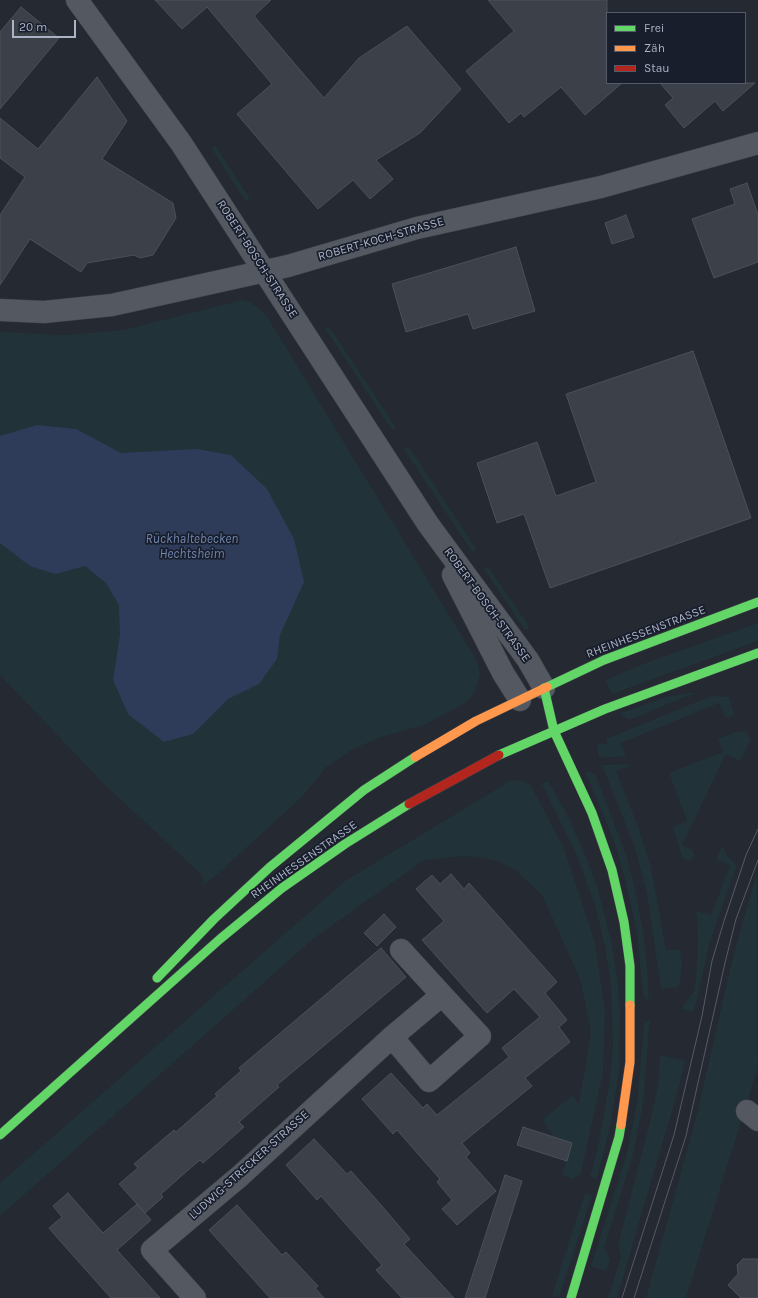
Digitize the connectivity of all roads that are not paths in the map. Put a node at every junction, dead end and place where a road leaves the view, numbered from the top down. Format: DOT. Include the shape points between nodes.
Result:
graph roads {
  1 [pos="77,0"];
  2 [pos="758,143"];
  3 [pos="264,270"];
  4 [pos="0,310"];
  5 [pos="428,524"];
  6 [pos="758,602"];
  7 [pos="758,653"];
  8 [pos="544,688"];
  9 [pos="523,702"];
  10 [pos="543,720"];
  11 [pos="554,731"];
  12 [pos="401,950"];
  13 [pos="151,985"];
  14 [pos="442,995"];
  15 [pos="131,1006"];
  16 [pos="392,1037"];
  17 [pos="79,1066"];
  18 [pos="0,1135"];
  19 [pos="195,1298"];
  20 [pos="571,1298"];
  1 -- 3 [label="street, ROBERT-BOSCH-STRASSE" via="181,143"];
  2 -- 3 [label="street, ROBERT-KOCH-STRASSE" via="601,187 417,228 288,266"];
  3 -- 4 [label="street, ROBERT-KOCH-STRASSE" via="112,305 44,312"];
  3 -- 5 [label="street, ROBERT-BOSCH-STRASSE"];
  5 -- 8 [label="street, ROBERT-BOSCH-STRASSE" via="528,660"];
  5 -- 9 [label="street, ROBERT-BOSCH-STRASSE" via="503,672"];
  6 -- 8 [label="main road, RHEINHESSENSTRASSE" via="604,660"];
  7 -- 11 [label="main road, RHEINHESSENSTRASSE" via="605,709"];
  8 -- 9 [label="main road, RHEINHESSENSTRASSE"];
  8 -- 11 [label="main road"];
  9 -- 13 [label="main road, RHEINHESSENSTRASSE" via="476,721 364,790 270,867 219,914"];
  10 -- 11 [label="main road"];
  11 -- 17 [label="main road, RHEINHESSENSTRASSE" via="494,757 424,794 282,888 220,939"];
  11 -- 20 [label="main road" via="592,813 612,870 624,922 630,966 630,1062 619,1137"];
  12 -- 14 [label="street"];
  14 -- 16 [label="street, LUDWIG-STRECKER-STRASSE"];
  14 -- 16 [label="street" via="480,1036 429,1081"];
  15 -- 17 [label="main road, RHEINHESSENSTRASSE"];
  16 -- 19 [label="street, LUDWIG-STRECKER-STRASSE" via="240,1176 152,1250"];
  17 -- 18 [label="main road, RHEINHESSENSTRASSE"];
}
